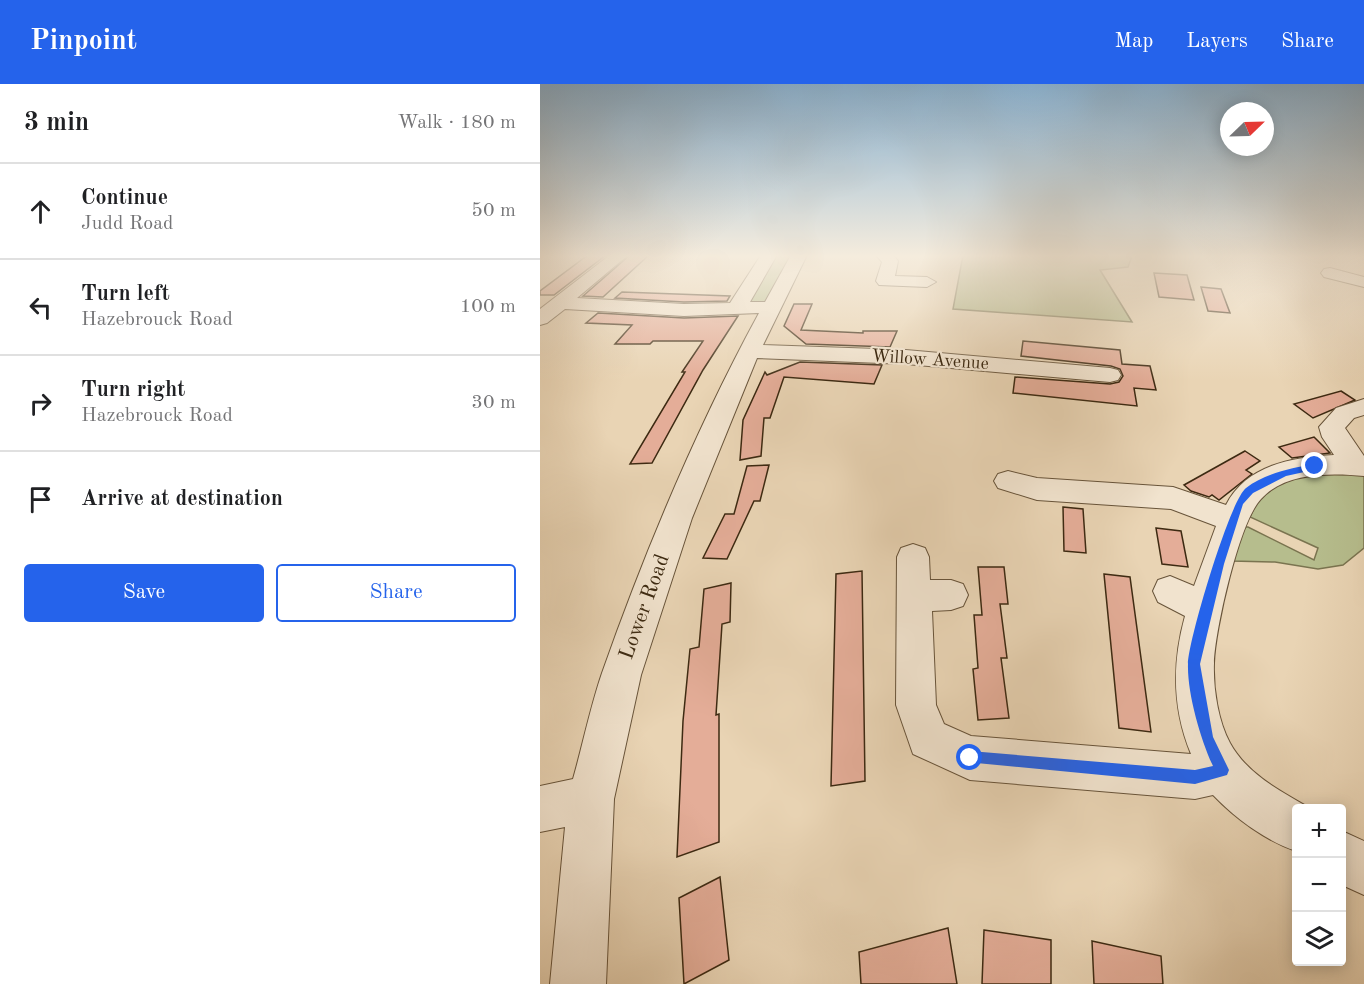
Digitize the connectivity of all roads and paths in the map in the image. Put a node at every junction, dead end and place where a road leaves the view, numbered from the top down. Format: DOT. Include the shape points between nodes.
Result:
graph roads {
  1 [pos="570,297"];
  2 [pos="743,297"];
  3 [pos="777,297"];
  4 [pos="563,303"];
  5 [pos="772,307"];
  6 [pos="736,309"];
  7 [pos="540,319"];
  8 [pos="749,351"];
  9 [pos="1110,375"];
  10 [pos="1364,406"];
  11 [pos="1360,466"];
  12 [pos="1008,481"];
  13 [pos="1233,520"];
  14 [pos="926,583"];
  15 [pos="1170,591"];
  16 [pos="1206,609"];
  17 [pos="1222,770"];
  18 [pos="591,799"];
  19 [pos="540,809"];
  20 [pos="1292,824"];
  21 [pos="1344,858"];
  22 [pos="1364,870"];
  23 [pos="578,984"];
  1 -- 4 [label="street"];
  2 -- 6 [label="street"];
  3 -- 5 [label="street, Lower Road"];
  4 -- 6 [label="street"];
  4 -- 7 [label="street"];
  5 -- 6 [label="street"];
  5 -- 8 [label="street, Lower Road"];
  8 -- 9 [label="street, Willow Avenue" via="906,357"];
  8 -- 18 [label="street, Lower Road" via="677,518 621,675"];
  10 -- 11 [label="street" via="1345,413 1332,427 1335,437"];
  11 -- 13 [label="street" via="1315,466 1265,481 1249,490"];
  12 -- 13 [label="street" via="1033,495 1173,498"];
  13 -- 16 [label="street"];
  14 -- 17 [label="street" via="916,705 928,739 970,758 1195,777"];
  15 -- 16 [label="street"];
  16 -- 17 [label="street" via="1194,664 1207,738"];
  17 -- 20 [label="street" via="1253,800"];
  18 -- 19 [label="street"];
  18 -- 23 [label="street, Lower Road"];
  21 -- 22 [label="street"];
}
